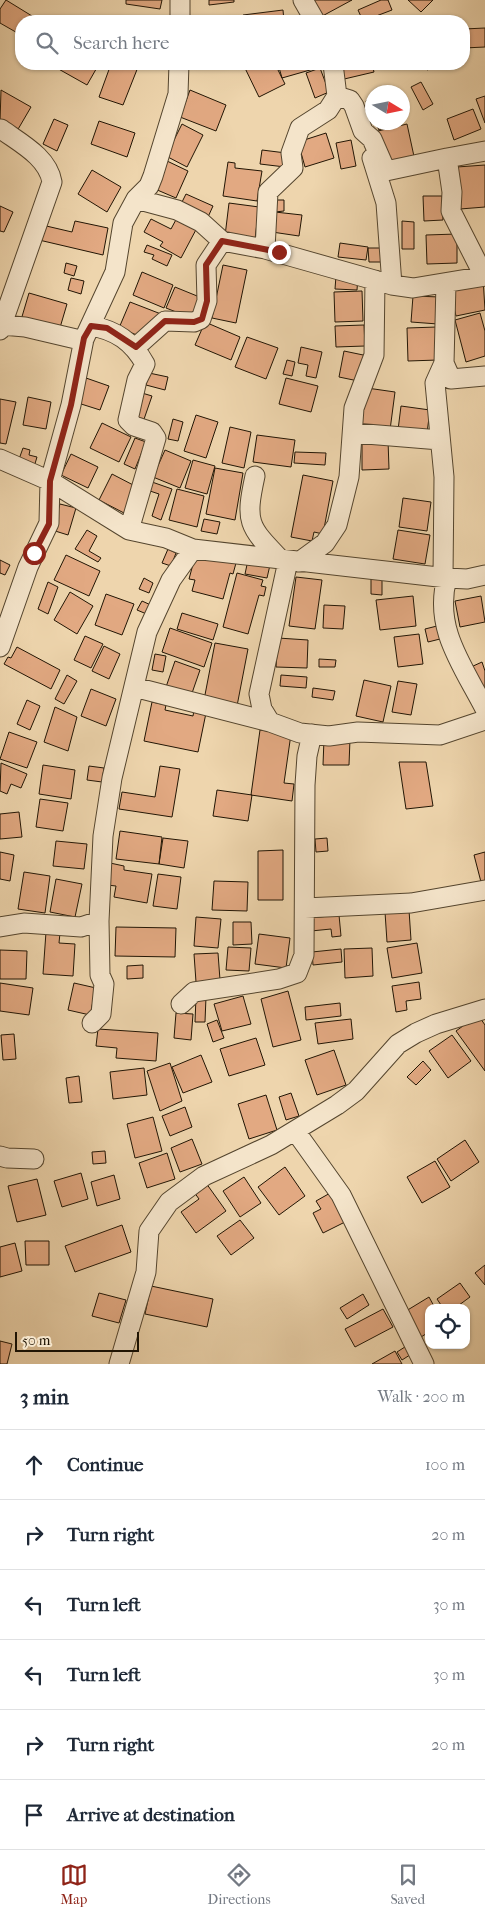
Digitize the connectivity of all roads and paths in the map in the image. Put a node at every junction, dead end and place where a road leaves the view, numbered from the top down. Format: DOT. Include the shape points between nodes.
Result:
graph roads {
  1 [pos="180,0"];
  2 [pos="303,0"];
  3 [pos="180,15"];
  4 [pos="312,15"];
  5 [pos="179,70"];
  6 [pos="333,70"];
  7 [pos="337,96"];
  8 [pos="1,129"];
  9 [pos="372,139"];
  10 [pos="485,151"];
  11 [pos="447,158"];
  12 [pos="136,199"];
  13 [pos="222,241"];
  14 [pos="265,248"];
  15 [pos="485,276"];
  16 [pos="384,282"];
  17 [pos="446,283"];
  18 [pos="1,327"];
  19 [pos="88,332"];
  20 [pos="136,347"];
  21 [pos="444,363"];
  22 [pos="485,376"];
  23 [pos="354,433"];
  24 [pos="440,440"];
  25 [pos="0,459"];
  26 [pos="255,476"];
  27 [pos="50,481"];
  28 [pos="129,530"];
  29 [pos="192,549"];
  30 [pos="289,561"];
  31 [pos="485,575"];
  32 [pos="445,578"];
  33 [pos="0,647"];
  34 [pos="134,687"];
  35 [pos="485,709"];
  36 [pos="485,720"];
  37 [pos="270,722"];
  38 [pos="312,734"];
  39 [pos="485,890"];
  40 [pos="305,908"];
  41 [pos="99,921"];
  42 [pos="1,928"];
  43 [pos="181,1004"];
  44 [pos="485,1009"];
  45 [pos="92,1023"];
  46 [pos="296,1132"];
  47 [pos="0,1156"];
  48 [pos="34,1159"];
  49 [pos="119,1364"];
  50 [pos="424,1364"];
  1 -- 3 [label="street"];
  2 -- 4 [label="street"];
  5 -- 12 [label="street" via="178,94 153,176 149,186"];
  6 -- 7 [label="street"];
  7 -- 9 [label="street" via="350,100 363,131"];
  7 -- 14 [label="street" via="328,110 300,128 291,153 293,168 268,192"];
  8 -- 18 [label="street" via="42,160 52,182"];
  9 -- 11 [label="street" via="386,171"];
  9 -- 16 [label="street" via="371,156 386,203"];
  10 -- 11 [label="street"];
  11 -- 15 [label="street" via="451,211"];
  12 -- 13 [label="street" via="177,210 200,222"];
  12 -- 19 [label="street" via="124,223 115,272"];
  13 -- 14 [label="street"];
  13 -- 20 [label="street" via="206,265 207,301 202,319 194,322 165,321"];
  14 -- 16 [label="street"];
  15 -- 17 [label="street"];
  16 -- 17 [label="street" via="413,288"];
  16 -- 23 [label="street" via="374,355 354,408"];
  17 -- 21 [label="street"];
  18 -- 19 [label="street" via="25,327 76,339"];
  19 -- 20 [label="street" via="107,328"];
  19 -- 27 [label="street"];
  20 -- 28 [label="street" via="145,364 137,380 128,420 134,426 152,432 156,438"];
  21 -- 22 [label="street" via="451,379"];
  21 -- 24 [label="street" via="435,383"];
  23 -- 24 [label="street"];
  23 -- 30 [label="street" via="350,477 337,525 325,543"];
  24 -- 32 [label="street"];
  25 -- 27 [label="street"];
  26 -- 30 [label="street" via="248,507 255,533"];
  27 -- 28 [label="street"];
  27 -- 33 [label="street" via="49,524 28,567"];
  28 -- 29 [label="street" via="166,538"];
  29 -- 30 [label="street"];
  29 -- 34 [label="street" via="171,580 147,632"];
  30 -- 32 [label="street"];
  30 -- 37 [label="street" via="259,694 262,709"];
  31 -- 32 [label="street" via="468,579"];
  32 -- 35 [label="street" via="443,617 452,647"];
  34 -- 37 [label="street"];
  34 -- 41 [label="street" via="122,726 103,836"];
  36 -- 38 [label="street" via="440,735"];
  37 -- 38 [label="street"];
  38 -- 40 [label="street" via="305,785"];
  39 -- 40 [label="street" via="412,902"];
  40 -- 43 [label="street" via="304,955 298,973 194,992"];
  41 -- 42 [label="street" via="81,927 24,923"];
  41 -- 45 [label="street" via="100,975 104,984 101,1014"];
  44 -- 46 [label="street" via="436,1024 398,1044 356,1091"];
  46 -- 49 [label="street" via="204,1176 170,1202 157,1217 149,1231 146,1272"];
  46 -- 50 [label="street" via="341,1195"];
  47 -- 48 [label="street"];
}
